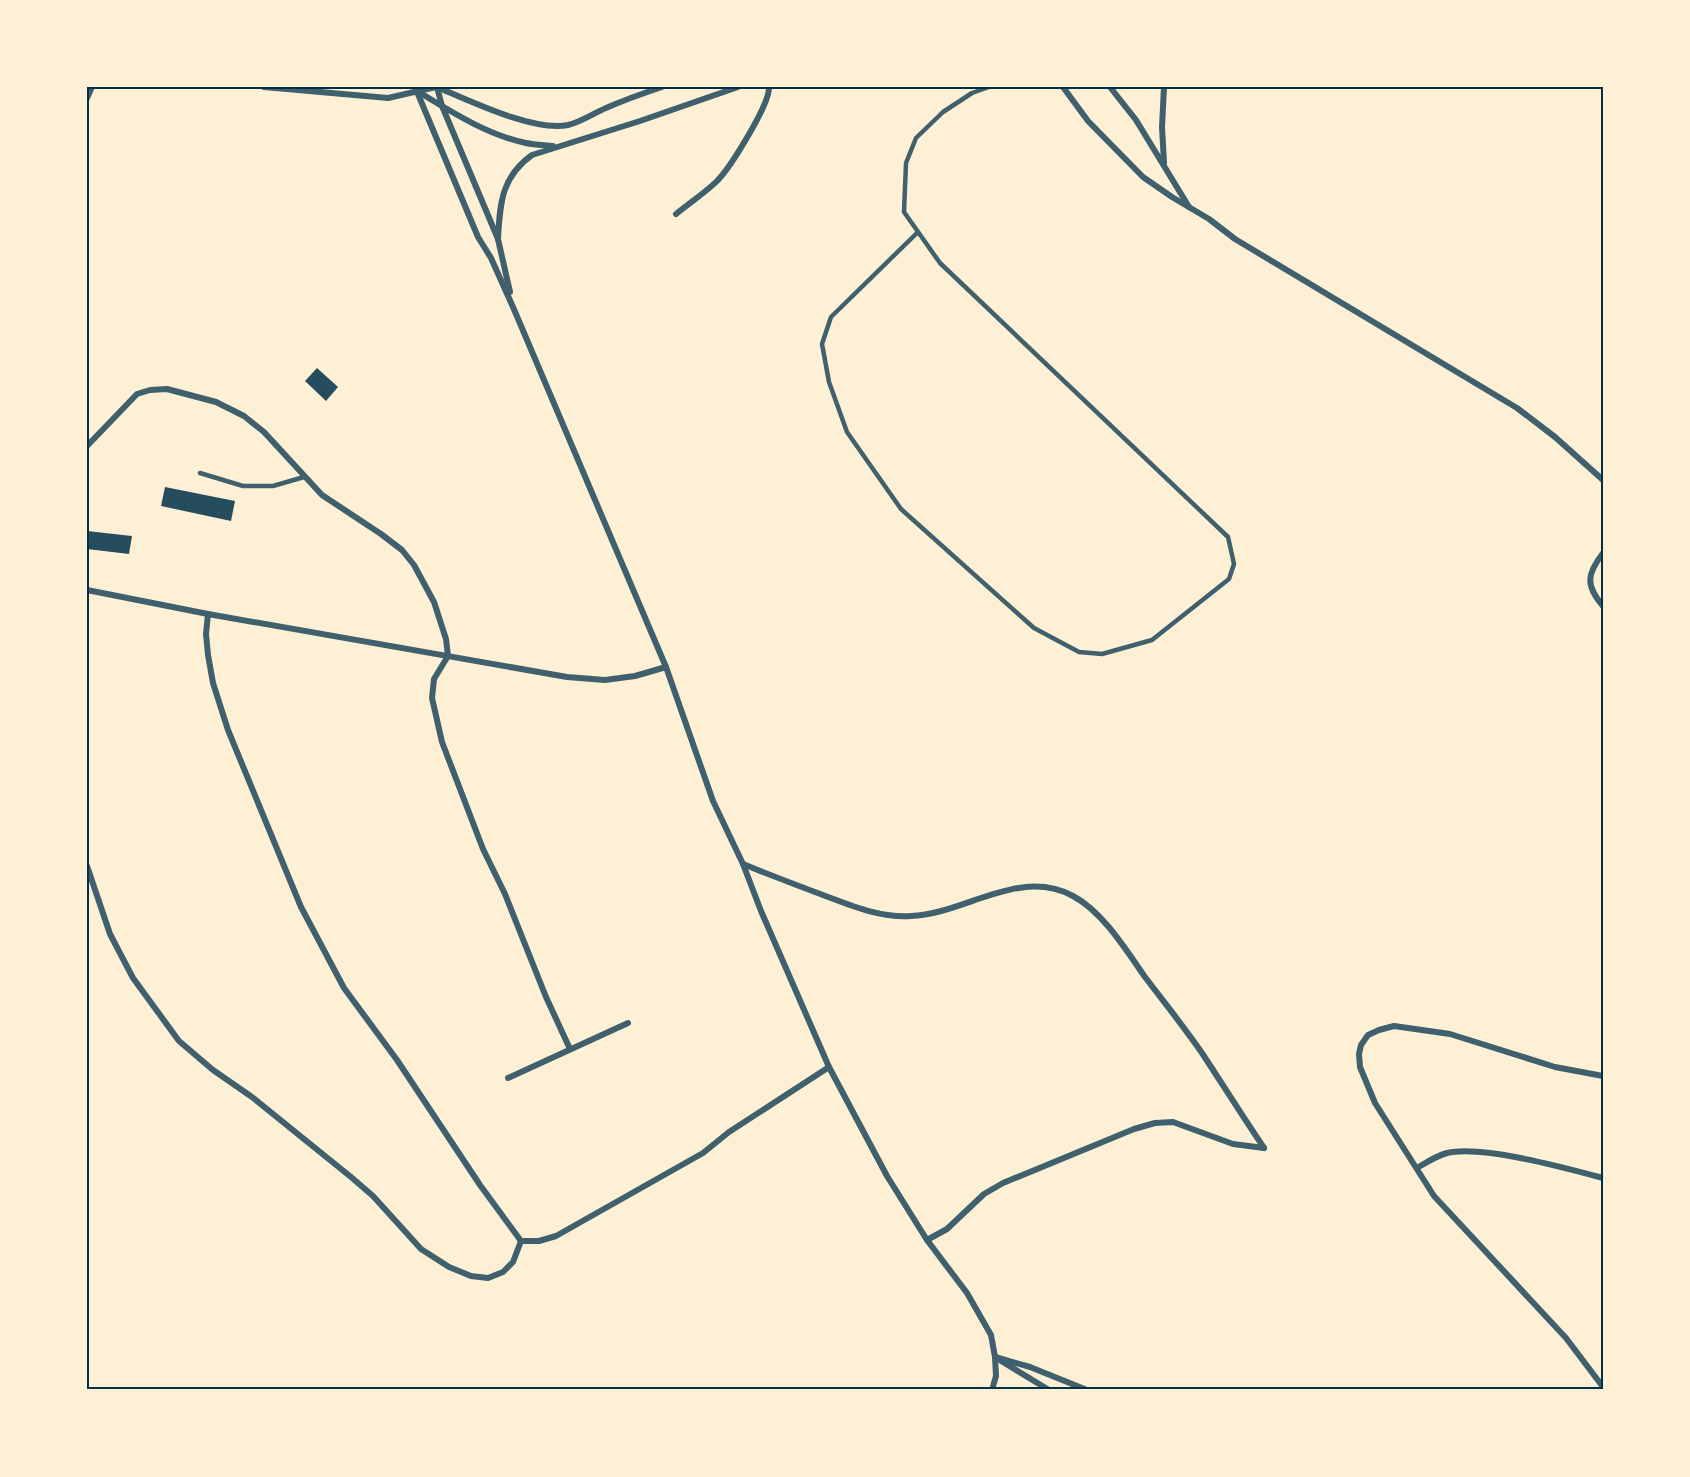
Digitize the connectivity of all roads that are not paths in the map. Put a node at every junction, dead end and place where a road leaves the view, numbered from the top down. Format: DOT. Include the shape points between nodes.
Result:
graph roads {
  1 [pos="92,87"];
  2 [pos="264,87"];
  3 [pos="437,87"];
  4 [pos="663,87"];
  5 [pos="738,87"];
  6 [pos="769,87"];
  7 [pos="989,87"];
  8 [pos="1063,87"];
  9 [pos="1110,87"];
  10 [pos="1164,87"];
  11 [pos="415,89"];
  12 [pos="87,98"];
  13 [pos="442,106"];
  14 [pos="556,146"];
  15 [pos="1164,164"];
  16 [pos="1189,207"];
  17 [pos="676,214"];
  18 [pos="918,232"];
  19 [pos="498,239"];
  20 [pos="513,307"];
  21 [pos="87,446"];
  22 [pos="200,473"];
  23 [pos="304,477"];
  24 [pos="1603,480"];
  25 [pos="1603,553"];
  26 [pos="87,590"];
  27 [pos="1603,606"];
  28 [pos="208,614"];
  29 [pos="448,656"];
  30 [pos="666,667"];
  31 [pos="743,864"];
  32 [pos="87,866"];
  33 [pos="628,1023"];
  34 [pos="570,1049"];
  35 [pos="829,1067"];
  36 [pos="1603,1076"];
  37 [pos="508,1078"];
  38 [pos="1417,1167"];
  39 [pos="1603,1178"];
  40 [pos="927,1240"];
  41 [pos="521,1241"];
  42 [pos="995,1357"];
  43 [pos="1603,1387"];
  44 [pos="992,1390"];
  45 [pos="1049,1390"];
  46 [pos="1087,1390"];
  1 -- 12 [label="street"];
  2 -- 11 [label="street" via="388,98"];
  3 -- 4 [label="street" via="490,109 546,126 559,126"];
  3 -- 11 [label="street"];
  3 -- 13 [label="street"];
  5 -- 14 [label="street"];
  6 -- 17 [label="street" via="757,121 717,181"];
  7 -- 18 [label="lane" via="943,112 916,138 906,163 904,212"];
  8 -- 16 [label="street" via="1088,121 1143,177"];
  9 -- 15 [label="street"];
  10 -- 15 [label="street"];
  11 -- 13 [label="street"];
  11 -- 20 [label="street"];
  13 -- 14 [label="street" via="502,135 525,143"];
  13 -- 19 [label="street"];
  14 -- 19 [label="street" via="532,155 512,172 500,207"];
  15 -- 16 [label="street"];
  16 -- 24 [label="street" via="1235,239 1517,408"];
  18 -- 18 [label="lane" via="831,317 822,344 829,382 847,432 901,509 1034,628 1079,652 1102,654 1152,640 1229,579 1234,564 1228,537 940,263"];
  19 -- 20 [label="street"];
  20 -- 30 [label="street"];
  21 -- 23 [label="street" via="137,394 167,389 216,402 244,416 264,432"];
  22 -- 23 [label="lane" via="243,486 273,486"];
  23 -- 29 [label="street" via="322,495 402,550 434,602"];
  25 -- 27 [label="street" via="1589,583"];
  26 -- 28 [label="street"];
  28 -- 29 [label="street"];
  28 -- 41 [label="street" via="208,655 228,730 301,907 344,988"];
  29 -- 30 [label="street" via="605,680"];
  29 -- 34 [label="street" via="434,679 432,698 442,742 483,849"];
  30 -- 31 [label="street" via="713,801"];
  31 -- 35 [label="street"];
  31 -- 40 [label="street" via="854,907 892,915 928,914 1028,886 1073,896 1110,928 1201,1052 1264,1148 1233,1144 1173,1122 1155,1123 1003,1183 984,1194 947,1229"];
  32 -- 41 [label="street" via="110,934 133,978 179,1041 351,1177 421,1249 449,1267 488,1278 503,1272 513,1262"];
  33 -- 34 [label="street"];
  34 -- 37 [label="street"];
  35 -- 40 [label="street" via="887,1176"];
  35 -- 41 [label="street" via="703,1153 556,1236"];
  36 -- 38 [label="street" via="1555,1067 1450,1034 1394,1026 1368,1035 1361,1045 1360,1067 1375,1103"];
  38 -- 39 [label="street" via="1448,1153 1473,1151"];
  38 -- 43 [label="street" via="1434,1196 1566,1338"];
  40 -- 42 [label="street" via="979,1313 991,1335"];
  42 -- 44 [label="street"];
  42 -- 45 [label="street"];
  42 -- 46 [label="street"];
}
